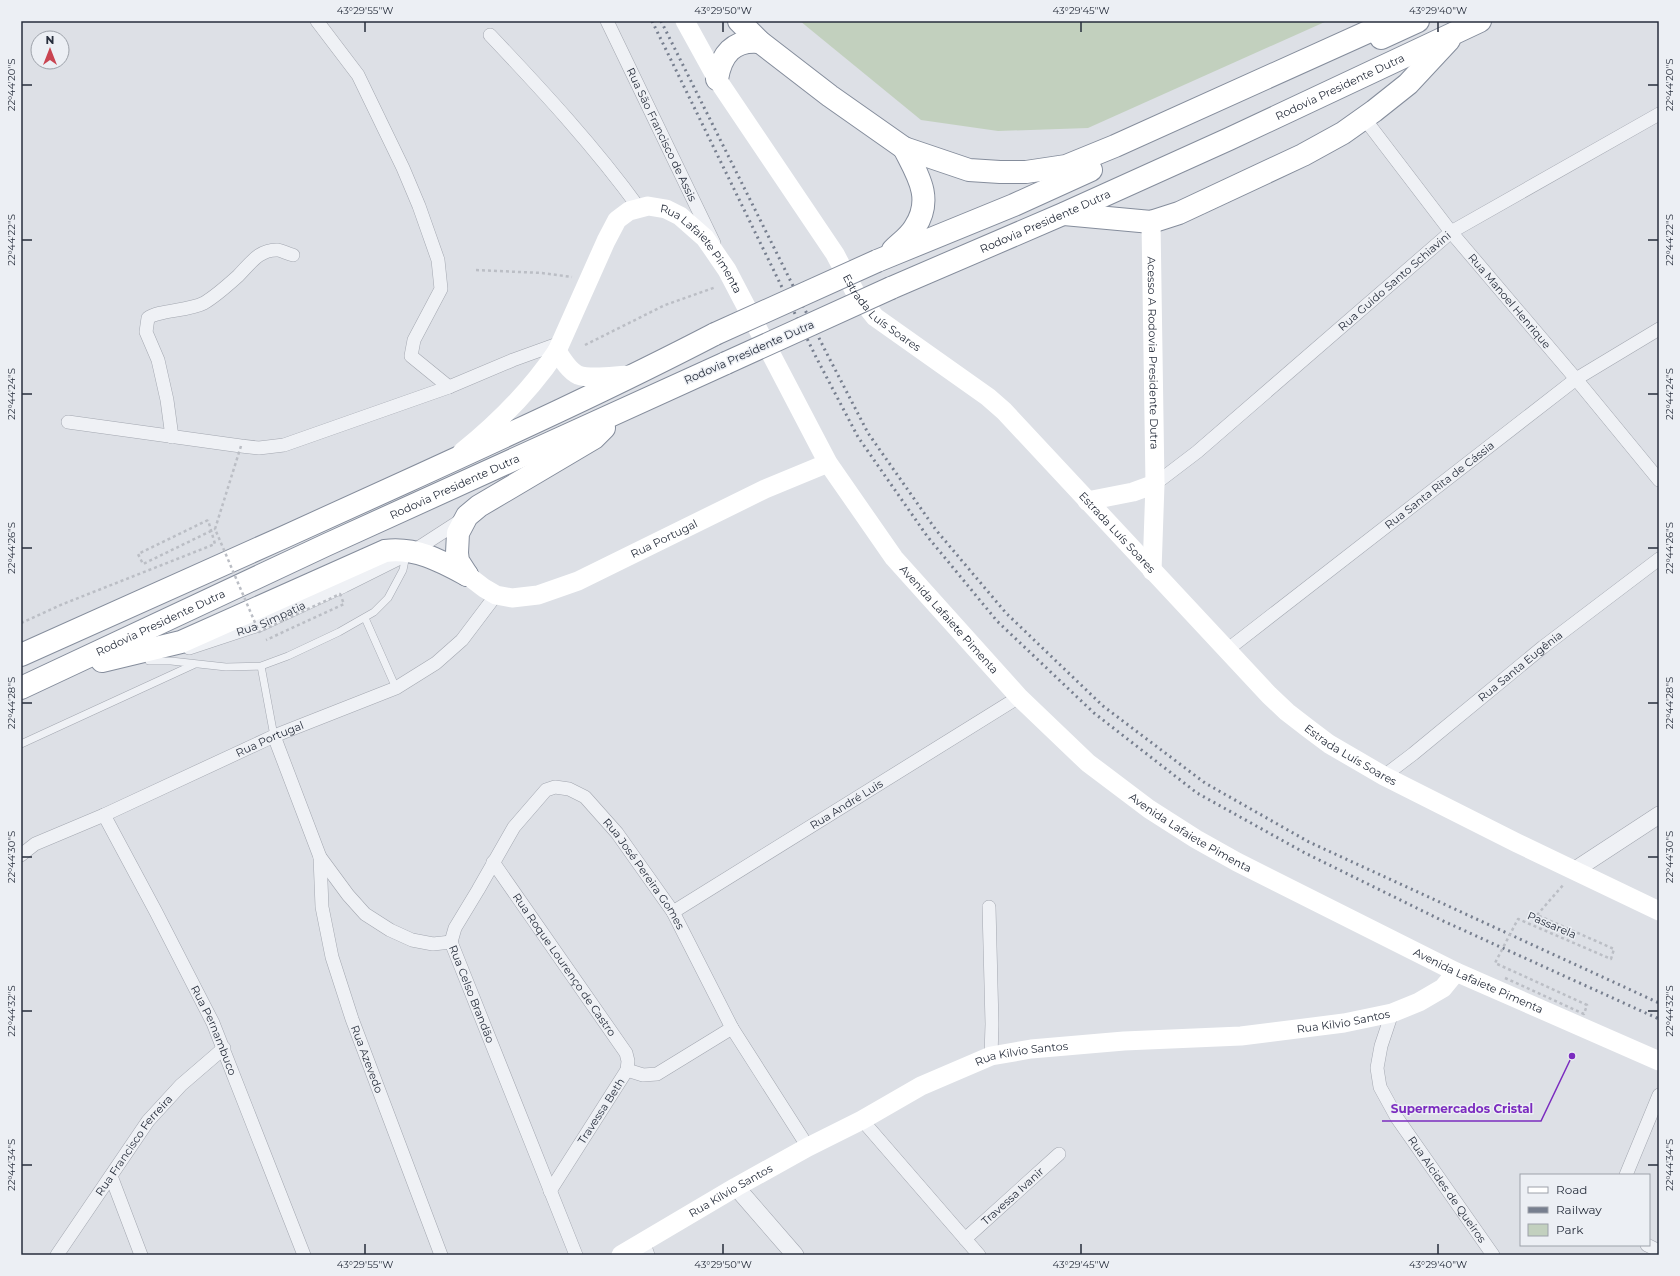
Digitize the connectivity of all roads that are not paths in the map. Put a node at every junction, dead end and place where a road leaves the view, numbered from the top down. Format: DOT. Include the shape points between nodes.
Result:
graph roads {
  1 [pos="317,21"];
  2 [pos="607,21"];
  3 [pos="685,21"];
  4 [pos="739,21"];
  5 [pos="1392,21"];
  6 [pos="1418,21"];
  7 [pos="1480,21"];
  8 [pos="1456,32"];
  9 [pos="490,35"];
  10 [pos="760,42"];
  11 [pos="717,79"];
  12 [pos="1659,114"];
  13 [pos="1364,118"];
  14 [pos="904,148"];
  15 [pos="639,208"];
  16 [pos="1062,214"];
  17 [pos="1151,222"];
  18 [pos="1451,232"];
  19 [pos="293,255"];
  20 [pos="882,259"];
  21 [pos="730,275"];
  22 [pos="1659,329"];
  23 [pos="558,347"];
  24 [pos="638,374"];
  25 [pos="1576,379"];
  26 [pos="448,387"];
  27 [pos="622,410"];
  28 [pos="68,422"];
  29 [pos="172,437"];
  30 [pos="450,462"];
  31 [pos="828,463"];
  32 [pos="1659,480"];
  33 [pos="1155,484"];
  34 [pos="1087,501"];
  35 [pos="467,516"];
  36 [pos="409,554"];
  37 [pos="1659,559"];
  38 [pos="218,568"];
  39 [pos="1152,571"];
  40 [pos="467,575"];
  41 [pos="496,595"];
  42 [pos="365,618"];
  43 [pos="21,642"];
  44 [pos="1227,650"];
  45 [pos="21,655"];
  46 [pos="149,661"];
  47 [pos="196,664"];
  48 [pos="261,666"];
  49 [pos="58,672"];
  50 [pos="21,688"];
  51 [pos="396,688"];
  52 [pos="1019,697"];
  53 [pos="274,736"];
  54 [pos="21,744"];
  55 [pos="1384,776"];
  56 [pos="104,815"];
  57 [pos="1659,815"];
  58 [pos="21,855"];
  59 [pos="320,857"];
  60 [pos="493,862"];
  61 [pos="1575,870"];
  62 [pos="989,907"];
  63 [pos="1659,911"];
  64 [pos="673,912"];
  65 [pos="451,942"];
  66 [pos="1456,972"];
  67 [pos="1392,1013"];
  68 [pos="732,1028"];
  69 [pos="224,1048"];
  70 [pos="991,1056"];
  71 [pos="1659,1061"];
  72 [pos="627,1070"];
  73 [pos="1659,1095"];
  74 [pos="862,1120"];
  75 [pos="808,1147"];
  76 [pos="1059,1154"];
  77 [pos="1626,1174"];
  78 [pos="111,1176"];
  79 [pos="736,1187"];
  80 [pos="550,1191"];
  81 [pos="965,1239"];
  82 [pos="1649,1246"];
  83 [pos="646,1248"];
  84 [pos="1659,1251"];
  85 [pos="57,1255"];
  86 [pos="142,1255"];
  87 [pos="304,1255"];
  88 [pos="441,1255"];
  89 [pos="576,1255"];
  90 [pos="621,1255"];
  91 [pos="795,1255"];
  92 [pos="979,1255"];
  93 [pos="1493,1255"];
  1 -- 26 [label="street" via="358,75 419,206 438,260 441,289 414,340 411,356"];
  2 -- 21 [label="street, Rua São Francisco de Assis"];
  3 -- 11 [label="main road, Estrada Luís Soares"];
  4 -- 10 [label="highway"];
  5 -- 14 [label="highway" via="1066,166 1026,172 969,170"];
  6 -- 20 [label="highway" via="1014,205"];
  7 -- 8 [label="highway, Rodovia Presidente Dutra"];
  8 -- 13 [label="highway" via="1408,84"];
  8 -- 16 [label="highway, Rodovia Presidente Dutra"];
  9 -- 15 [label="street" via="552,100 610,168"];
  10 -- 11 [label="highway" via="738,44 728,51 722,60"];
  10 -- 14 [label="highway"];
  11 -- 34 [label="main road, Estrada Luís Soares" via="835,254 855,292 874,317 988,397"];
  12 -- 18 [label="street, Rua Guido Santo Schiavini"];
  13 -- 17 [label="highway" via="1343,133 1302,155 1179,213"];
  13 -- 18 [label="street, Rua Manoel Henrique"];
  14 -- 20 [label="highway" via="920,180 924,195 923,210 915,228"];
  15 -- 21 [label="main road, Rua Lafaiete Pimenta" via="648,206 666,209 686,220 705,238"];
  15 -- 23 [label="main road, Rua Lafaiete Pimenta" via="624,214 614,224"];
  16 -- 17 [label="highway"];
  16 -- 27 [label="highway, Rodovia Presidente Dutra, bridge"];
  17 -- 33 [label="main road, Acesso A Rodovia Presidente Dutra"];
  18 -- 25 [label="street, Rua Manoel Henrique"];
  18 -- 33 [label="street, Rua Guido Santo Schiavini" via="1198,452"];
  19 -- 29 [label="street" via="278,250 261,254 204,303 148,318 146,332 159,367"];
  20 -- 24 [label="highway, bridge" via="715,334"];
  21 -- 31 [label="main road, Rua Lafaiete Pimenta"];
  22 -- 25 [label="street, Rua Santa Rita de Cássia"];
  23 -- 24 [label="main road" via="564,363 577,375"];
  23 -- 26 [label="street" via="513,360"];
  23 -- 30 [label="main road, Rua Lafaiete Pimenta" via="522,397"];
  24 -- 30 [label="highway"];
  25 -- 32 [label="street, Rua Manoel Henrique"];
  25 -- 44 [label="street, Rua Santa Rita de Cássia"];
  26 -- 29 [label="street" via="284,445 259,448"];
  27 -- 35 [label="highway" via="594,438 479,506"];
  27 -- 49 [label="highway, Rodovia Presidente Dutra" via="326,545"];
  28 -- 29 [label="street"];
  30 -- 38 [label="highway"];
  31 -- 41 [label="main road, Rua Portugal" via="765,489 578,581 538,595 512,598"];
  31 -- 52 [label="main road, Avenida Lafaiete Pimenta" via="894,558"];
  33 -- 34 [label="main road" via="1133,492"];
  33 -- 39 [label="main road, Acesso A Rodovia Presidente Dutra"];
  34 -- 39 [label="main road, Estrada Luís Soares"];
  35 -- 36 [label="street, Rua Simpatia"];
  35 -- 40 [label="highway" via="458,533 457,552 458,561"];
  36 -- 40 [label="highway" via="427,555"];
  36 -- 42 [label="lane" via="388,598"];
  36 -- 46 [label="street, Rua Simpatia" via="262,624"];
  36 -- 49 [label="highway" via="397,550 385,551 181,642"];
  37 -- 55 [label="street, Rua Santa Eugênia" via="1543,647"];
  38 -- 43 [label="highway" via="166,580"];
  38 -- 45 [label="highway"];
  39 -- 44 [label="main road, Estrada Luís Soares"];
  40 -- 41 [label="main road, Rua Portugal"];
  41 -- 51 [label="street, Rua Portugal" via="462,640 436,663"];
  42 -- 48 [label="lane" via="301,650"];
  42 -- 51 [label="lane"];
  44 -- 55 [label="main road, Estrada Luís Soares" via="1287,712 1329,744"];
  46 -- 47 [label="lane"];
  46 -- 49 [label="street, Rua Simpatia"];
  47 -- 48 [label="lane" via="226,668"];
  47 -- 54 [label="lane"];
  48 -- 53 [label="lane"];
  49 -- 50 [label="highway, Rodovia Presidente Dutra"];
  51 -- 53 [label="street, Rua Portugal"];
  52 -- 64 [label="street, Rua André Luis"];
  52 -- 66 [label="main road, Avenida Lafaiete Pimenta" via="1088,763 1149,808 1196,838 1284,886"];
  53 -- 56 [label="street, Rua Portugal"];
  53 -- 59 [label="street, Rua Celso Brandão"];
  55 -- 61 [label="main road, Estrada Luís Soares"];
  56 -- 58 [label="street, Rua Portugal" via="35,844"];
  56 -- 69 [label="street, Rua Pernambuco"];
  57 -- 61 [label="street"];
  59 -- 65 [label="street, Rua Celso Brandão" via="365,914 412,940 433,944"];
  59 -- 88 [label="street, Rua Azevedo" via="322,907 332,957 352,1019"];
  60 -- 64 [label="street, Rua José Pereira Gomes" via="514,827 546,790 555,787 568,789 584,797 618,833"];
  60 -- 65 [label="street, Rua José Pereira Gomes" via="455,928"];
  60 -- 72 [label="street, Rua Roque Lourenço de Castro" via="626,1053"];
  61 -- 63 [label="main road, Estrada Luís Soares"];
  62 -- 70 [label="street"];
  64 -- 68 [label="street, Rua José Pereira Gomes"];
  65 -- 80 [label="street, Rua Celso Brandão"];
  66 -- 67 [label="main road, Rua Kilvio Santos" via="1443,988 1419,1002"];
  66 -- 71 [label="main road, Avenida Lafaiete Pimenta"];
  67 -- 70 [label="main road, Rua Kilvio Santos" via="1344,1023 1242,1036 1116,1042 1031,1049"];
  67 -- 93 [label="street, Rua Alcides de Queiros" via="1377,1068 1380,1087 1397,1118"];
  68 -- 72 [label="street, Travessa Beth" via="657,1074 643,1075"];
  68 -- 75 [label="street, Rua José Pereira Gomes"];
  69 -- 78 [label="street, Rua Francisco Ferreira" via="182,1085 148,1121"];
  69 -- 87 [label="street, Rua Pernambuco"];
  70 -- 74 [label="main road, Rua Kilvio Santos" via="921,1086"];
  72 -- 80 [label="street, Travessa Beth"];
  73 -- 77 [label="street"];
  74 -- 75 [label="main road, Rua Kilvio Santos"];
  74 -- 81 [label="street"];
  75 -- 79 [label="main road, Rua Kilvio Santos"];
  76 -- 81 [label="street, Travessa Ivanir"];
  78 -- 85 [label="street, Rua Francisco Ferreira"];
  78 -- 86 [label="street"];
  79 -- 83 [label="main road, Rua Kilvio Santos"];
  79 -- 91 [label="street"];
  80 -- 89 [label="street, Rua Celso Brandão"];
  81 -- 92 [label="street"];
  82 -- 84 [label="street"];
  83 -- 90 [label="main road, Rua Kilvio Santos"];
}
